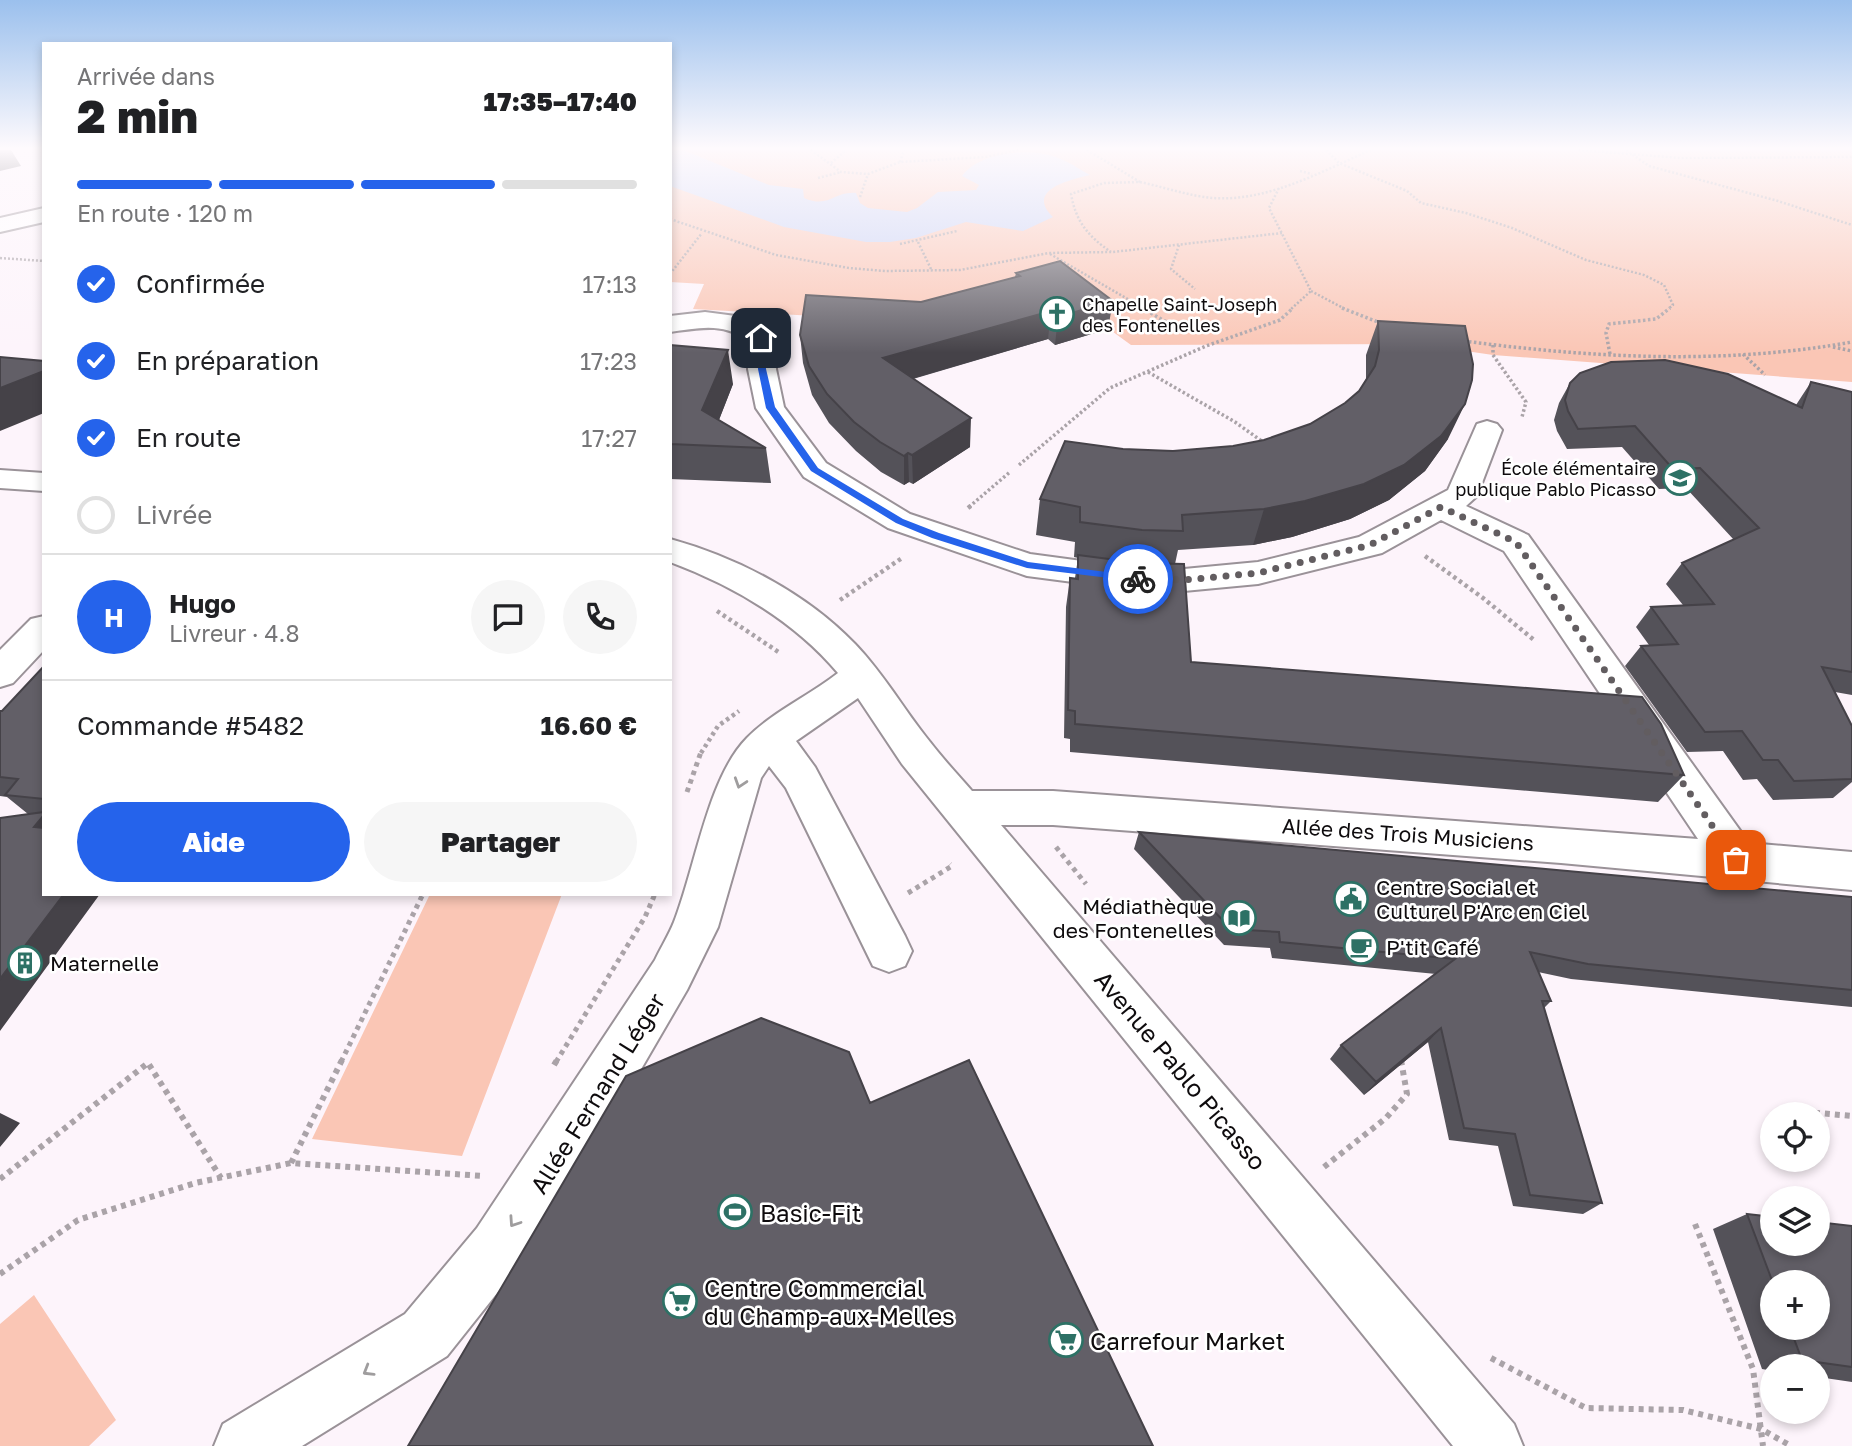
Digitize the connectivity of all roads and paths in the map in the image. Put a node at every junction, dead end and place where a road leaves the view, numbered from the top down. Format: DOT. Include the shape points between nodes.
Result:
graph roads {
  1 [pos="33,217"];
  2 [pos="1075,217"];
  3 [pos="1274,217"];
  4 [pos="1480,217"];
  5 [pos="1829,217"];
  6 [pos="672,220"];
  7 [pos="0,225"];
  8 [pos="1852,225"];
  9 [pos="957,231"];
  10 [pos="702,233"];
  11 [pos="1282,233"];
  12 [pos="918,243"];
  13 [pos="900,244"];
  14 [pos="1179,244"];
  15 [pos="1049,253"];
  16 [pos="1111,253"];
  17 [pos="0,258"];
  18 [pos="42,261"];
  19 [pos="672,271"];
  20 [pos="932,271"];
  21 [pos="1195,289"];
  22 [pos="1311,291"];
  23 [pos="672,324"];
  24 [pos="1393,327"];
  25 [pos="1184,332"];
  26 [pos="1457,340"];
  27 [pos="1852,342"];
  28 [pos="1493,345"];
  29 [pos="1829,346"];
  30 [pos="1852,351"];
  31 [pos="1742,353"];
  32 [pos="1610,354"];
  33 [pos="1147,372"];
  34 [pos="1765,375"];
  35 [pos="1487,430"];
  36 [pos="1271,448"];
  37 [pos="1019,465"];
  38 [pos="0,479"];
  39 [pos="42,482"];
  40 [pos="1441,507"];
  41 [pos="1393,533"];
  42 [pos="672,551"];
  43 [pos="42,630"];
  44 [pos="1536,642"];
  45 [pos="0,673"];
  46 [pos="861,675"];
  47 [pos="774,736"];
  48 [pos="963,808"];
  49 [pos="1736,860"];
  50 [pos="1852,871"];
  51 [pos="422,896"];
  52 [pos="654,896"];
  53 [pos="889,951"];
  54 [pos="1399,1044"];
  55 [pos="550,1070"];
  56 [pos="1830,1114"];
  57 [pos="1852,1116"];
  58 [pos="291,1163"];
  59 [pos="1324,1167"];
  60 [pos="221,1178"];
  61 [pos="503,1178"];
  62 [pos="0,1179"];
  63 [pos="1695,1224"];
  64 [pos="0,1274"];
  65 [pos="1484,1355"];
  66 [pos="1760,1429"];
  67 [pos="245,1446"];
  68 [pos="1492,1446"];
  69 [pos="1763,1446"];
  70 [pos="1790,1446"];
  1 -- 7 [label="street"];
  2 -- 16 [label="path" via="1088,236"];
  3 -- 11 [label="path"];
  4 -- 32 [label="path" via="1664,285 1673,305 1656,319 1609,324 1605,334"];
  5 -- 8 [label="path"];
  6 -- 10 [label="path"];
  9 -- 12 [label="path"];
  10 -- 19 [label="path"];
  10 -- 20 [label="path" via="835,268"];
  11 -- 14 [label="path"];
  11 -- 22 [label="path"];
  12 -- 13 [label="path"];
  12 -- 20 [label="path"];
  14 -- 16 [label="path"];
  14 -- 21 [label="path" via="1171,269"];
  15 -- 16 [label="path"];
  15 -- 20 [label="path"];
  15 -- 25 [label="path"];
  17 -- 18 [label="path"];
  22 -- 24 [label="path"];
  22 -- 33 [label="path" via="1280,320"];
  23 -- 41 [label="street" via="742,323 761,338 770,408 815,470 899,521 1027,565 1134,579 1233,576 1370,545"];
  26 -- 28 [label="path"];
  27 -- 29 [label="path"];
  28 -- 32 [label="path"];
  28 -- 35 [label="path" via="1493,355 1525,402 1518,430 1508,437"];
  29 -- 30 [label="path"];
  29 -- 31 [label="path" via="1786,353"];
  31 -- 32 [label="path"];
  31 -- 34 [label="path"];
  33 -- 36 [label="path"];
  33 -- 37 [label="path" via="1110,388"];
  35 -- 40 [label="street" via="1461,496"];
  38 -- 39 [label="street"];
  40 -- 41 [label="street"];
  40 -- 49 [label="street" via="1516,542"];
  41 -- 44 [label="path"];
  42 -- 46 [label="street, Avenue Pablo Picasso" via="773,598 809,622"];
  43 -- 45 [label="street"];
  46 -- 47 [label="street, Allée Fernand Léger"];
  46 -- 48 [label="street, Avenue Pablo Picasso"];
  47 -- 53 [label="street" via="801,778"];
  47 -- 61 [label="street, Allée Fernand Léger, one-way" via="753,754 742,775 695,927 671,975"];
  48 -- 49 [label="street, Allée des Trois Musiciens" via="1053,808"];
  48 -- 68 [label="street, Avenue Pablo Picasso"];
  49 -- 50 [label="street, Allée des Trois Musiciens"];
  51 -- 58 [label="path"];
  52 -- 55 [label="path"];
  54 -- 59 [label="path" via="1407,1094 1386,1118"];
  56 -- 57 [label="path"];
  58 -- 60 [label="path"];
  58 -- 61 [label="path"];
  60 -- 62 [label="path" via="148,1063"];
  60 -- 64 [label="path" via="78,1220"];
  61 -- 67 [label="street, Allée Fernand Léger, one-way" via="497,1248 426,1335"];
  63 -- 66 [label="path" via="1753,1369"];
  65 -- 66 [label="path" via="1586,1408 1683,1410"];
  66 -- 69 [label="path"];
  66 -- 70 [label="path"];
}
